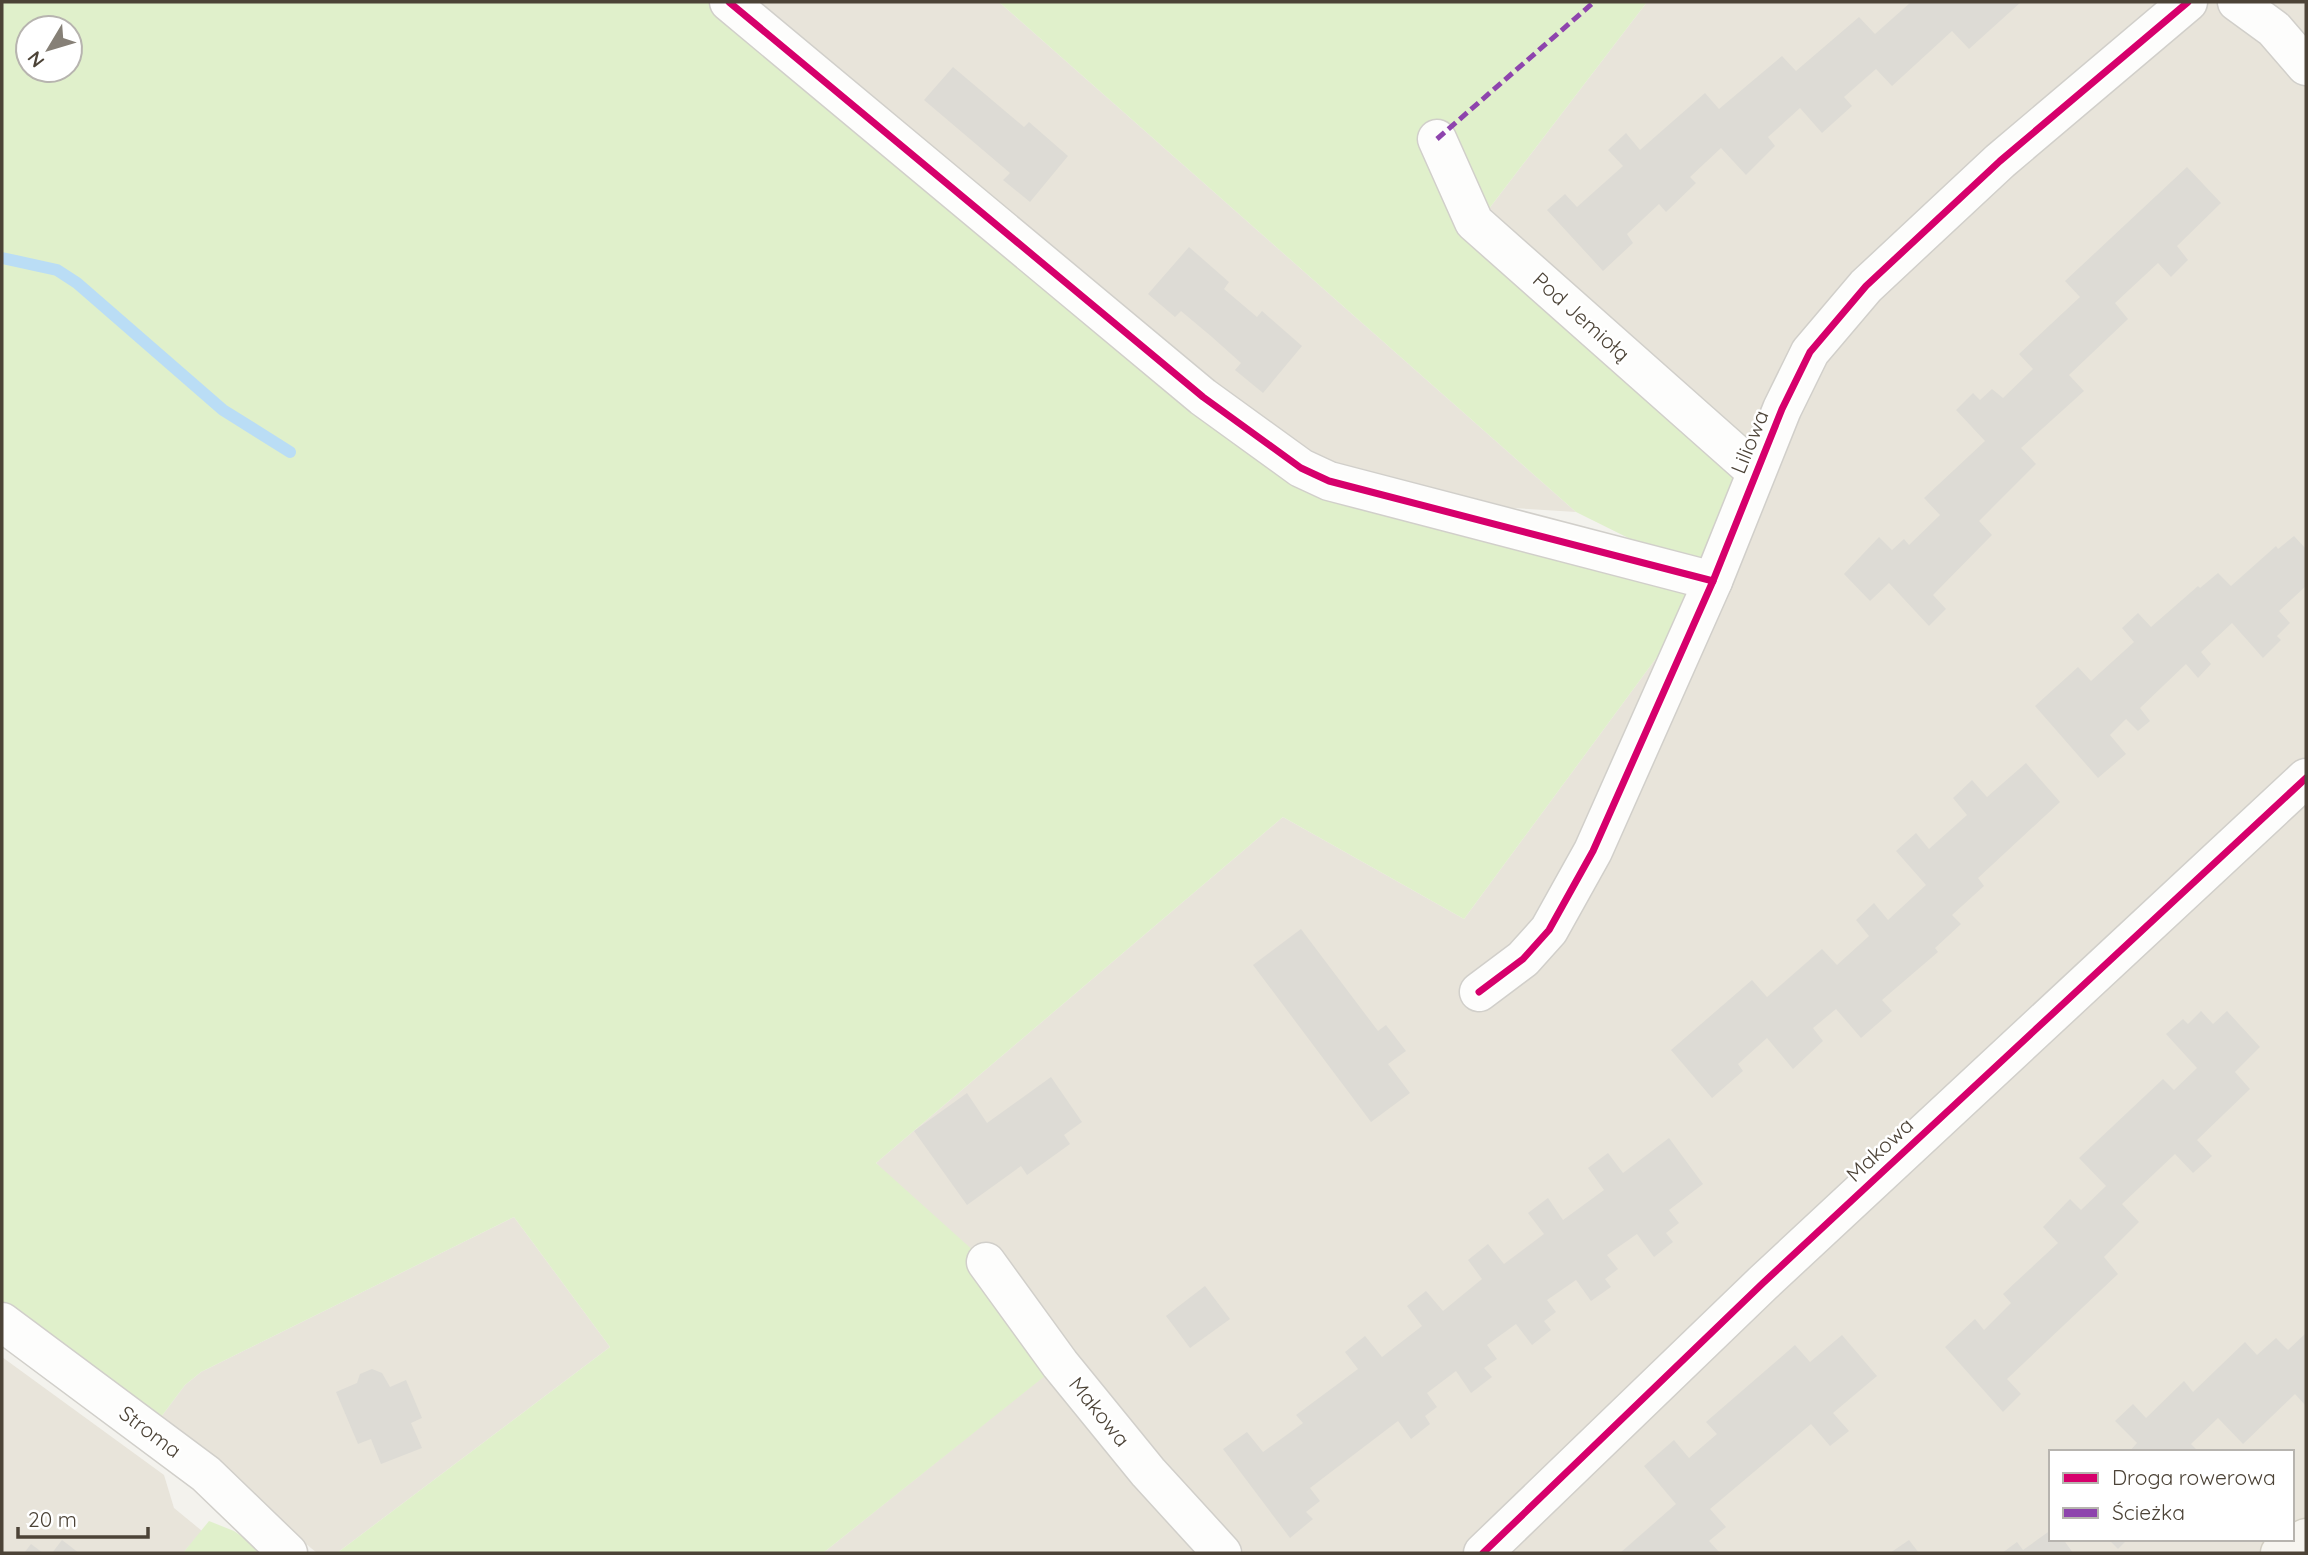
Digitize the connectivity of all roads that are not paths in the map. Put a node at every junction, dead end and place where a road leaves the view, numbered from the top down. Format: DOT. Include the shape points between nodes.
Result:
graph roads {
  1 [pos="729,2"];
  2 [pos="2188,2"];
  3 [pos="2237,2"];
  4 [pos="2306,66"];
  5 [pos="1437,139"];
  6 [pos="1756,472"];
  7 [pos="1713,581"];
  8 [pos="2306,778"];
  9 [pos="1479,992"];
  10 [pos="986,1262"];
  11 [pos="2,1322"];
  12 [pos="2306,1538"];
  13 [pos="288,1553"];
  14 [pos="1222,1553"];
  15 [pos="1483,1553"];
  16 [pos="2280,1553"];
  1 -- 7 [label="street" via="1203,397 1301,468 1329,481"];
  2 -- 6 [label="street, Liliowa" via="2000,161 1866,286 1810,352"];
  3 -- 4 [label="street" via="2274,29"];
  5 -- 6 [label="street, Pod Jemiołą" via="1474,222"];
  6 -- 7 [label="street, Liliowa"];
  7 -- 9 [label="street, Liliowa" via="1593,852 1549,930 1523,959"];
  8 -- 15 [label="street, Makowa" via="1763,1283"];
  10 -- 14 [label="street, Makowa" via="1060,1364"];
  11 -- 13 [label="street, Stroma" via="206,1474"];
  12 -- 16 [label="street"];
}
